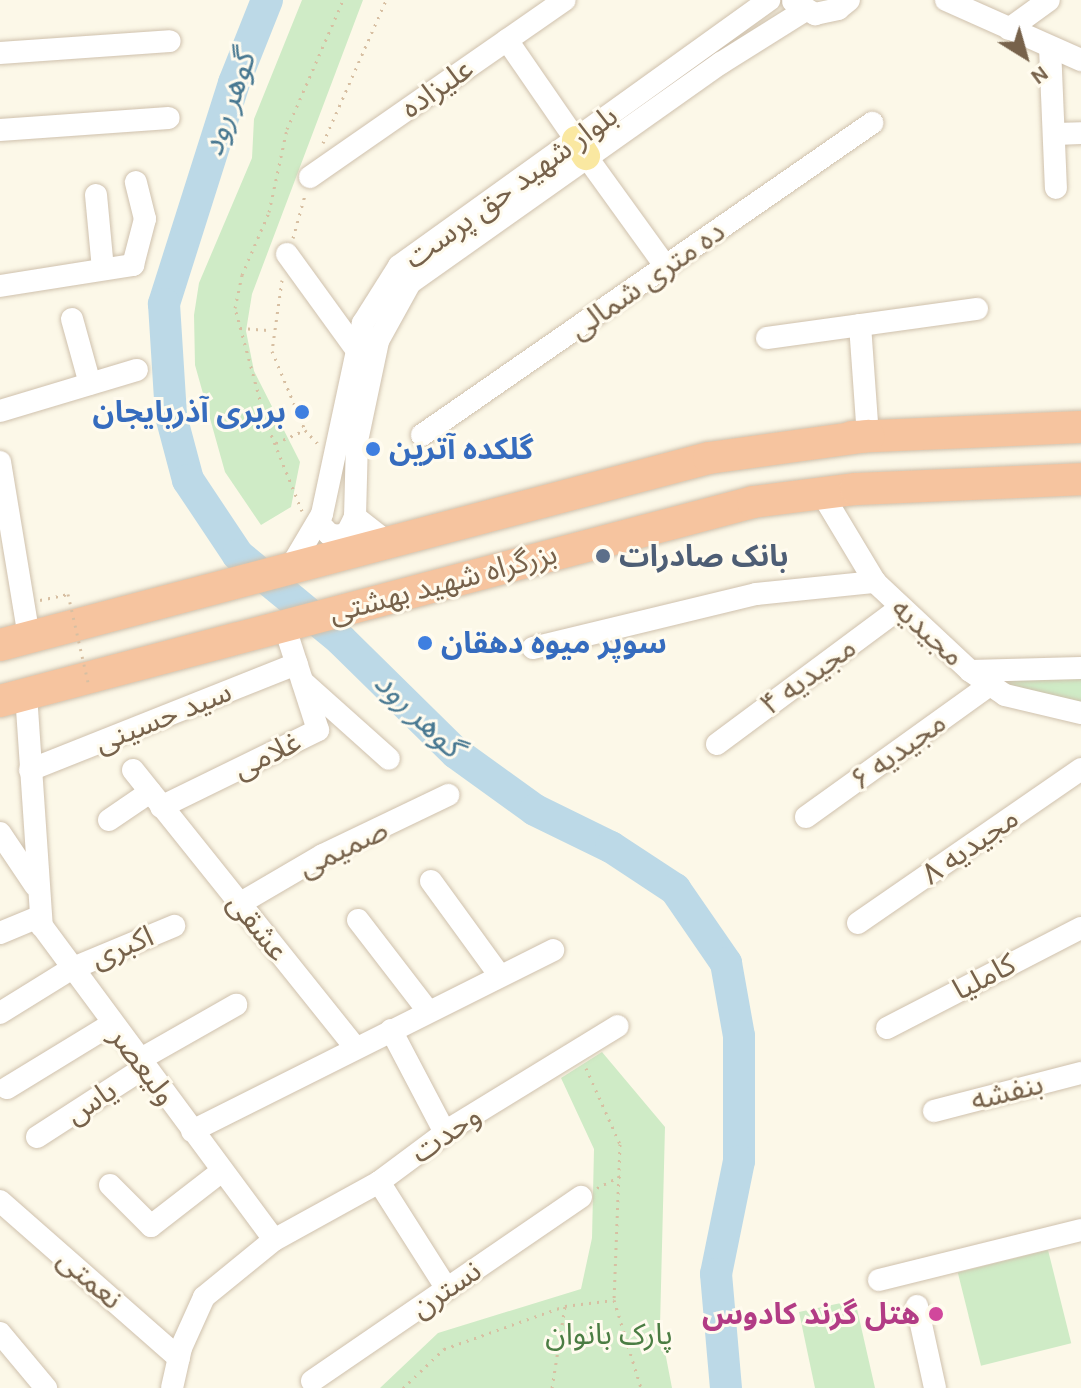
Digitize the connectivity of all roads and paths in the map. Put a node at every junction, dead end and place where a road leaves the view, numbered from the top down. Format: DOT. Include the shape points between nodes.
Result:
graph roads {
  1 [pos="343,0"];
  2 [pos="386,0"];
  3 [pos="565,0"];
  4 [pos="769,0"];
  5 [pos="849,0"];
  6 [pos="946,0"];
  7 [pos="1049,0"];
  8 [pos="798,5"];
  9 [pos="1009,29"];
  10 [pos="507,40"];
  11 [pos="170,41"];
  12 [pos="1050,47"];
  13 [pos="0,53"];
  14 [pos="1081,60"];
  15 [pos="169,118"];
  16 [pos="872,123"];
  17 [pos="0,130"];
  18 [pos="1081,133"];
  19 [pos="1056,134"];
  20 [pos="581,148"];
  21 [pos="310,177"];
  22 [pos="136,182"];
  23 [pos="1056,188"];
  24 [pos="96,195"];
  25 [pos="287,254"];
  26 [pos="666,267"];
  27 [pos="103,269"];
  28 [pos="0,286"];
  29 [pos="977,309"];
  30 [pos="72,319"];
  31 [pos="860,325"];
  32 [pos="240,328"];
  33 [pos="272,330"];
  34 [pos="767,338"];
  35 [pos="355,348"];
  36 [pos="137,370"];
  37 [pos="90,384"];
  38 [pos="0,411"];
  39 [pos="1081,427"];
  40 [pos="305,430"];
  41 [pos="422,435"];
  42 [pos="860,437"];
  43 [pos="274,443"];
  44 [pos="332,461"];
  45 [pos="0,462"];
  46 [pos="0,469"];
  47 [pos="1072,476"];
  48 [pos="821,492"];
  49 [pos="355,517"];
  50 [pos="319,530"];
  51 [pos="387,542"];
  52 [pos="875,582"];
  53 [pos="48,598"];
  54 [pos="899,609"];
  55 [pos="281,632"];
  56 [pos="15,641"];
  57 [pos="533,648"];
  58 [pos="1081,668"];
  59 [pos="970,671"];
  60 [pos="300,673"];
  61 [pos="88,682"];
  62 [pos="990,685"];
  63 [pos="13,698"];
  64 [pos="1081,713"];
  65 [pos="717,744"];
  66 [pos="389,759"];
  67 [pos="1081,769"];
  68 [pos="30,770"];
  69 [pos="133,770"];
  70 [pos="448,795"];
  71 [pos="156,800"];
  72 [pos="806,817"];
  73 [pos="109,820"];
  74 [pos="0,833"];
  75 [pos="431,881"];
  76 [pos="38,890"];
  77 [pos="239,904"];
  78 [pos="41,916"];
  79 [pos="358,920"];
  80 [pos="858,923"];
  81 [pos="174,926"];
  82 [pos="1081,928"];
  83 [pos="0,933"];
  84 [pos="553,950"];
  85 [pos="71,969"];
  86 [pos="500,976"];
  87 [pos="236,1005"];
  88 [pos="428,1011"];
  89 [pos="0,1013"];
  90 [pos="112,1024"];
  91 [pos="618,1026"];
  92 [pos="887,1028"];
  93 [pos="391,1030"];
  94 [pos="356,1048"];
  95 [pos="576,1049"];
  96 [pos="142,1064"];
  97 [pos="1081,1073"];
  98 [pos="7,1088"];
  99 [pos="934,1111"];
  100 [pos="192,1131"];
  101 [pos="445,1133"];
  102 [pos="37,1137"];
  103 [pos="222,1171"];
  104 [pos="622,1175"];
  105 [pos="379,1182"];
  106 [pos="110,1185"];
  107 [pos="581,1197"];
  108 [pos="0,1201"];
  109 [pos="1081,1230"];
  110 [pos="274,1240"];
  111 [pos="879,1280"];
  112 [pos="447,1289"];
  113 [pos="614,1300"];
  114 [pos="565,1306"];
  115 [pos="917,1306"];
  116 [pos="0,1333"];
  117 [pos="179,1358"];
  118 [pos="312,1381"];
  119 [pos="46,1388"];
  120 [pos="172,1388"];
  121 [pos="403,1388"];
  122 [pos="552,1388"];
  123 [pos="641,1388"];
  124 [pos="935,1388"];
  1 -- 32 [label="path" via="287,129 269,212 242,275 235,308"];
  2 -- 21 [label="path"];
  3 -- 10 [label="street, علیزاده"];
  4 -- 20 [label="street, بلوار شهید حق پرست"];
  5 -- 8 [label="street" via="827,14"];
  6 -- 9 [label="street"];
  7 -- 9 [label="street"];
  8 -- 20 [label="street, بلوار شهید حق پرست"];
  9 -- 12 [label="street"];
  10 -- 20 [label="street"];
  10 -- 21 [label="street, علیزاده"];
  11 -- 13 [label="street"];
  12 -- 14 [label="street"];
  12 -- 19 [label="street"];
  15 -- 17 [label="street"];
  16 -- 26 [label="street, ده متری شمالی"];
  18 -- 19 [label="street"];
  19 -- 23 [label="street"];
  20 -- 26 [label="street"];
  20 -- 35 [label="street, بلوار شهید حق پرست" via="399,266 381,287"];
  20 -- 49 [label="street, بلوار شهید حق پرست" via="410,283 390,311 367,378 357,441"];
  21 -- 25 [label="path"];
  22 -- 27 [label="street" via="145,219 133,265"];
  24 -- 27 [label="street"];
  25 -- 33 [label="path"];
  25 -- 35 [label="street"];
  26 -- 41 [label="street, ده متری شمالی"];
  27 -- 28 [label="street"];
  29 -- 31 [label="street"];
  30 -- 37 [label="street"];
  31 -- 34 [label="street"];
  31 -- 42 [label="street"];
  32 -- 33 [label="path"];
  32 -- 43 [label="path"];
  33 -- 40 [label="path" via="272,351"];
  35 -- 44 [label="street, بلوار شهید حق پرست"];
  36 -- 37 [label="street"];
  37 -- 38 [label="street"];
  39 -- 42 [label="highway, بزرگراه شهید بهشتی"];
  40 -- 43 [label="path"];
  40 -- 44 [label="path"];
  42 -- 51 [label="highway, بزرگراه شهید بهشتی" via="709,458"];
  43 -- 50 [label="path" via="306,519"];
  44 -- 50 [label="street, بلوار شهید حق پرست"];
  45 -- 46 [label="street"];
  46 -- 56 [label="street"];
  47 -- 48 [label="highway, بزرگراه شهید بهشتی"];
  48 -- 52 [label="street, مجیدیه"];
  48 -- 55 [label="highway, بزرگراه شهید بهشتی" via="724,508 390,597"];
  49 -- 50 [label="street" via="347,533"];
  49 -- 51 [label="street"];
  50 -- 51 [label="highway, بزرگراه شهید بهشتی"];
  50 -- 56 [label="highway, بزرگراه شهید بهشتی" via="290,568"];
  52 -- 54 [label="street, مجیدیه"];
  52 -- 57 [label="street" via="756,594"];
  53 -- 61 [label="path, bridge" via="68,594"];
  54 -- 59 [label="street, مجیدیه"];
  54 -- 65 [label="street, مجیدیه ۴"];
  55 -- 60 [label="street, غلامی"];
  55 -- 63 [label="highway, بزرگراه شهید بهشتی"];
  58 -- 59 [label="street"];
  59 -- 62 [label="street, مجیدیه"];
  60 -- 66 [label="street"];
  60 -- 68 [label="street, سید حسینی"];
  60 -- 71 [label="street, غلامی" via="318,730"];
  62 -- 64 [label="street, مجیدیه" via="1005,695"];
  62 -- 72 [label="street, مجیدیه ۶"];
  63 -- 68 [label="street, ولیعصر"];
  67 -- 80 [label="street, مجیدیه ۸"];
  68 -- 76 [label="street, ولیعصر"];
  69 -- 71 [label="street, عشقی"];
  70 -- 77 [label="street, صمیمی" via="323,855"];
  71 -- 73 [label="street"];
  71 -- 77 [label="street, عشقی"];
  74 -- 76 [label="street"];
  75 -- 86 [label="street"];
  76 -- 78 [label="street, ولیعصر"];
  77 -- 94 [label="street, عشقی"];
  78 -- 83 [label="street"];
  78 -- 85 [label="street, ولیعصر"];
  79 -- 88 [label="street"];
  81 -- 85 [label="street, اکبری"];
  82 -- 92 [label="street, کاملیا"];
  84 -- 86 [label="street"];
  85 -- 89 [label="street, اکبری"];
  85 -- 90 [label="street, ولیعصر"];
  86 -- 88 [label="street"];
  87 -- 96 [label="street, یاس"];
  88 -- 93 [label="street"];
  90 -- 96 [label="street, ولیعصر"];
  90 -- 98 [label="street"];
  91 -- 95 [label="street, وحدت"];
  93 -- 94 [label="street"];
  93 -- 101 [label="street"];
  94 -- 100 [label="street"];
  95 -- 101 [label="street, وحدت"];
  95 -- 104 [label="path" via="620,1144"];
  96 -- 100 [label="street, ولیعصر"];
  96 -- 102 [label="street, یاس"];
  97 -- 99 [label="street, بنفشه"];
  100 -- 103 [label="street, ولیعصر"];
  101 -- 105 [label="street, وحدت"];
  103 -- 106 [label="street" via="151,1226"];
  103 -- 110 [label="street, ولیعصر"];
  104 -- 107 [label="path"];
  104 -- 113 [label="path"];
  105 -- 110 [label="street, وحدت"];
  105 -- 112 [label="street"];
  107 -- 112 [label="street, نسترن"];
  108 -- 117 [label="street, نعمتی"];
  109 -- 111 [label="street"];
  110 -- 117 [label="street" via="204,1297"];
  112 -- 118 [label="street, نسترن"];
  113 -- 114 [label="path"];
  113 -- 123 [label="path"];
  114 -- 121 [label="path" via="444,1349"];
  114 -- 122 [label="path"];
  115 -- 124 [label="street"];
  116 -- 119 [label="street"];
  117 -- 120 [label="street"];
}
